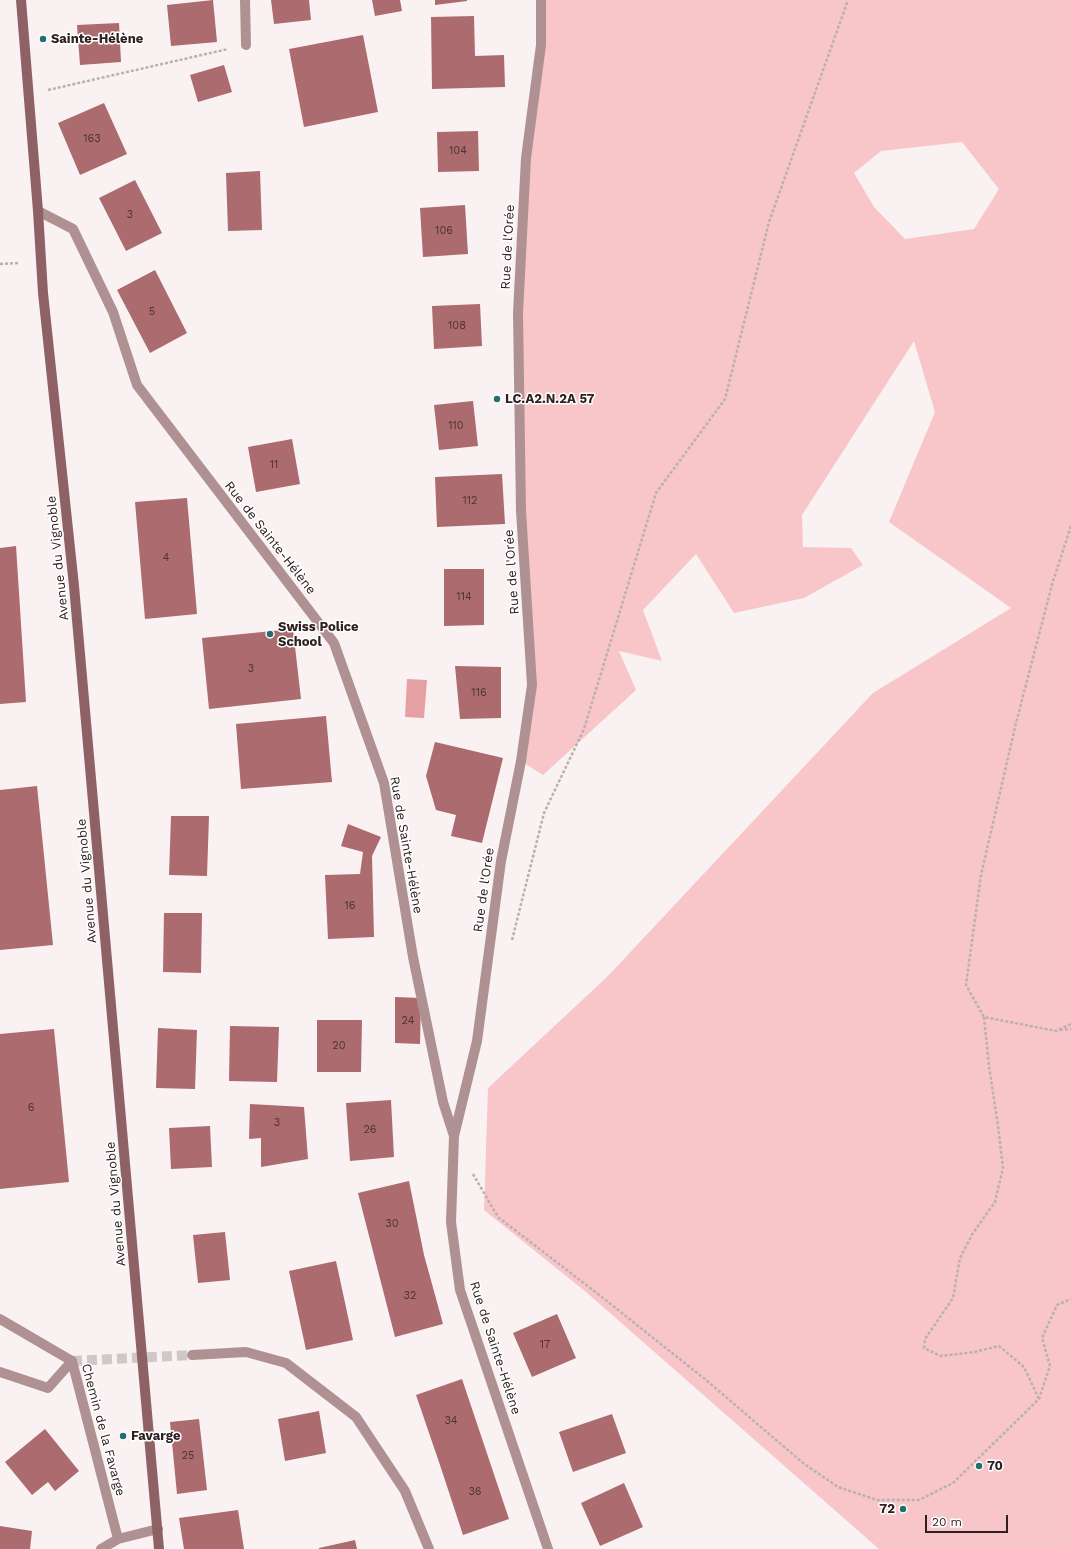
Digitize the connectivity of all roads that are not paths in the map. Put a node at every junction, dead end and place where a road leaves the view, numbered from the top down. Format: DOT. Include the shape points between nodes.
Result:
graph roads {
  1 [pos="21,0"];
  2 [pos="245,0"];
  3 [pos="540,0"];
  4 [pos="246,44"];
  5 [pos="38,211"];
  6 [pos="454,1136"];
  7 [pos="0,1319"];
  8 [pos="192,1355"];
  9 [pos="72,1361"];
  10 [pos="0,1372"];
  11 [pos="158,1529"];
  12 [pos="118,1539"];
  13 [pos="101,1549"];
  14 [pos="159,1549"];
  15 [pos="429,1549"];
  16 [pos="548,1549"];
  1 -- 5 [label="main road, Avenue du Vignoble"];
  2 -- 4 [label="street"];
  3 -- 6 [label="street, Rue de l'Orée" via="541,45 526,158 518,313 521,511 532,685 521,761 501,861 477,1041"];
  5 -- 6 [label="street, Rue de Sainte-Hélène" via="73,229 113,312 137,385 334,643 384,784 414,965 443,1102"];
  5 -- 11 [label="main road, Avenue du Vignoble" via="43,293 74,586"];
  6 -- 16 [label="street, Rue de Sainte-Hélène" via="450,1222 460,1290"];
  7 -- 9 [label="street, Chemin de la Favarge"];
  8 -- 15 [label="street" via="246,1352 286,1363 356,1418 405,1490"];
  9 -- 10 [label="street" via="48,1388"];
  9 -- 12 [label="street, Chemin de la Favarge"];
  11 -- 12 [label="street"];
  11 -- 14 [label="main road, Avenue du Vignoble"];
  12 -- 13 [label="street"];
}
